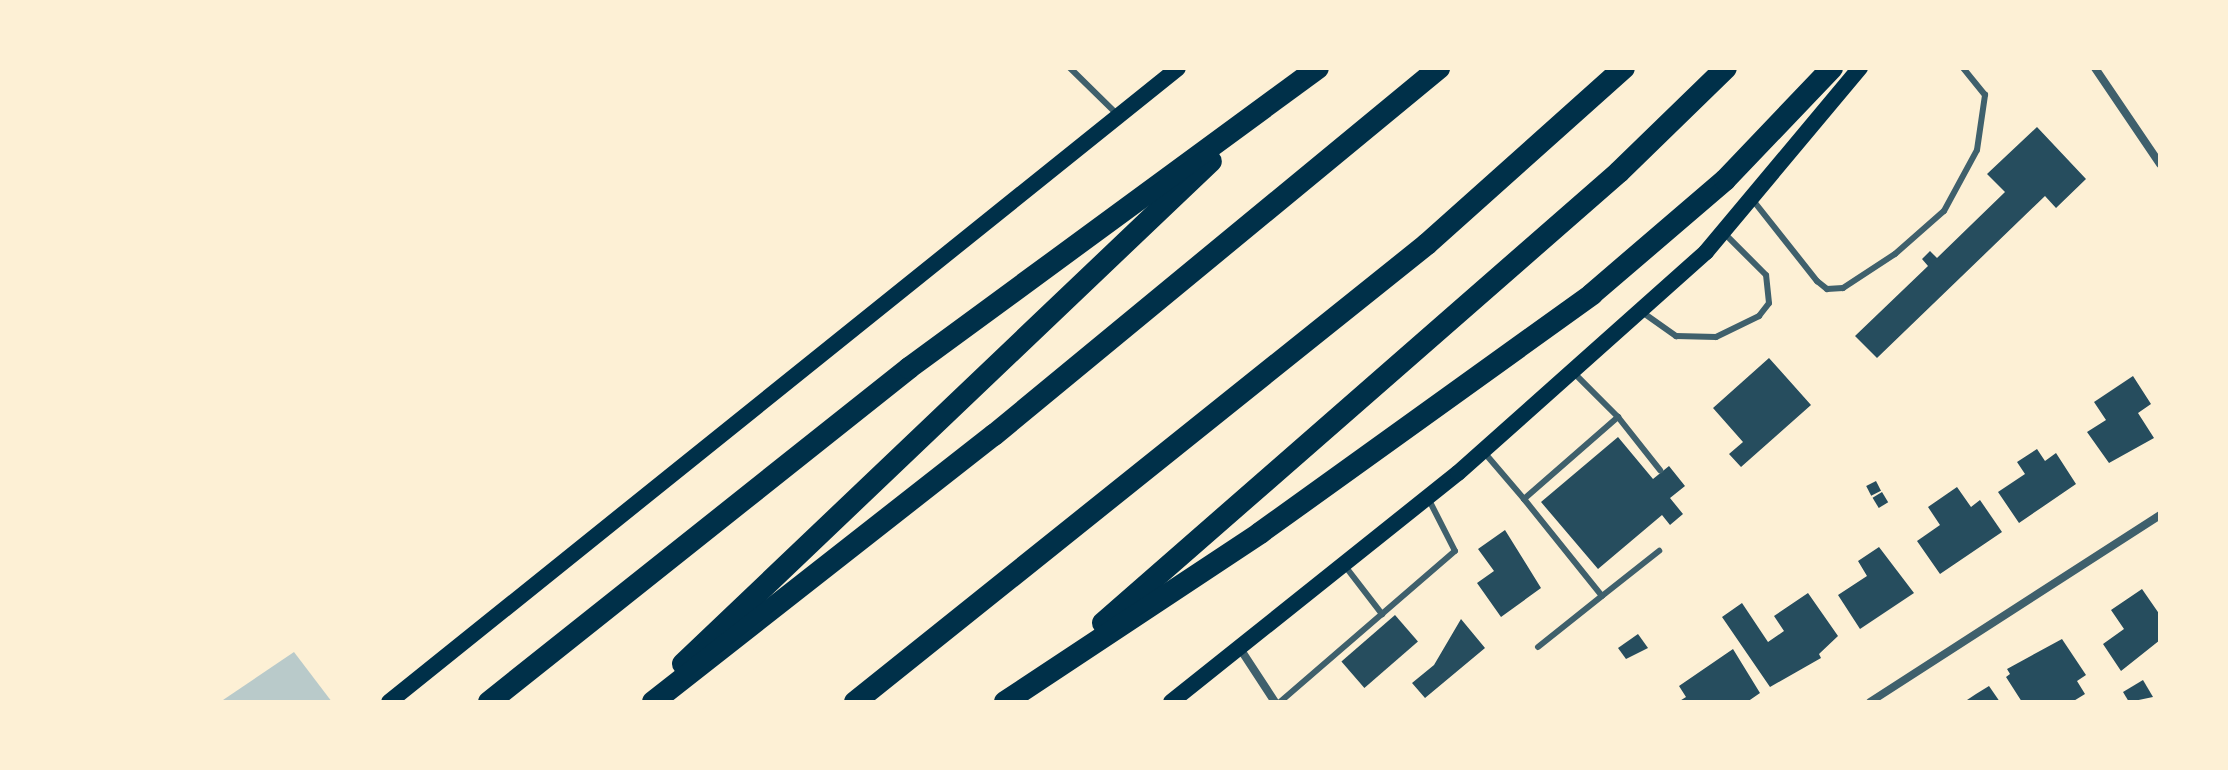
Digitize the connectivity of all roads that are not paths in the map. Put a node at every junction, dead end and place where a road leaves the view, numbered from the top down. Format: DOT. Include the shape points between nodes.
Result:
graph roads {
  1 [pos="1070,68"];
  2 [pos="1178,68"];
  3 [pos="1307,68"];
  4 [pos="1318,68"];
  5 [pos="1439,68"];
  6 [pos="1624,68"];
  7 [pos="1726,68"];
  8 [pos="1832,68"];
  9 [pos="1860,68"];
  10 [pos="1963,68"];
  11 [pos="2095,68"];
  12 [pos="1119,116"];
  13 [pos="2160,164"];
  14 [pos="1751,199"];
  15 [pos="1723,232"];
  16 [pos="1640,310"];
  17 [pos="1572,371"];
  18 [pos="1618,417"];
  19 [pos="1483,451"];
  20 [pos="1660,470"];
  21 [pos="1428,497"];
  22 [pos="1524,499"];
  23 [pos="2160,515"];
  24 [pos="1659,551"];
  25 [pos="1343,564"];
  26 [pos="1602,596"];
  27 [pos="1382,614"];
  28 [pos="1238,647"];
  29 [pos="1538,647"];
  30 [pos="389,702"];
  31 [pos="489,702"];
  32 [pos="644,702"];
  33 [pos="653,702"];
  34 [pos="855,702"];
  35 [pos="1005,702"];
  36 [pos="1013,702"];
  37 [pos="1171,702"];
  38 [pos="1278,702"];
  39 [pos="1870,702"];
  1 -- 12 [label="lane"];
  2 -- 12 [label="main road"];
  3 -- 32 [label="highway"];
  4 -- 31 [label="highway" via="909,368"];
  5 -- 33 [label="highway" via="994,435"];
  6 -- 34 [label="highway" via="1427,244"];
  7 -- 36 [label="highway" via="1619,172"];
  8 -- 35 [label="highway" via="1725,180 1592,294 1260,533"];
  9 -- 14 [label="main road"];
  10 -- 14 [label="lane" via="1985,95 1977,150 1944,211 1895,254 1843,288 1827,289 1817,281"];
  11 -- 13 [label="street"];
  12 -- 30 [label="main road"];
  14 -- 15 [label="main road"];
  15 -- 16 [label="main road"];
  15 -- 16 [label="lane" via="1766,275 1769,303 1759,316 1716,337 1676,336"];
  16 -- 17 [label="main road"];
  17 -- 18 [label="lane"];
  17 -- 19 [label="main road"];
  18 -- 20 [label="lane"];
  18 -- 22 [label="lane"];
  19 -- 21 [label="main road"];
  19 -- 22 [label="lane"];
  21 -- 25 [label="main road"];
  21 -- 27 [label="lane" via="1455,551"];
  22 -- 26 [label="lane"];
  23 -- 39 [label="street"];
  24 -- 26 [label="lane"];
  25 -- 27 [label="lane"];
  25 -- 28 [label="main road"];
  26 -- 29 [label="lane"];
  27 -- 38 [label="lane"];
  28 -- 37 [label="main road"];
  28 -- 38 [label="street"];
}
